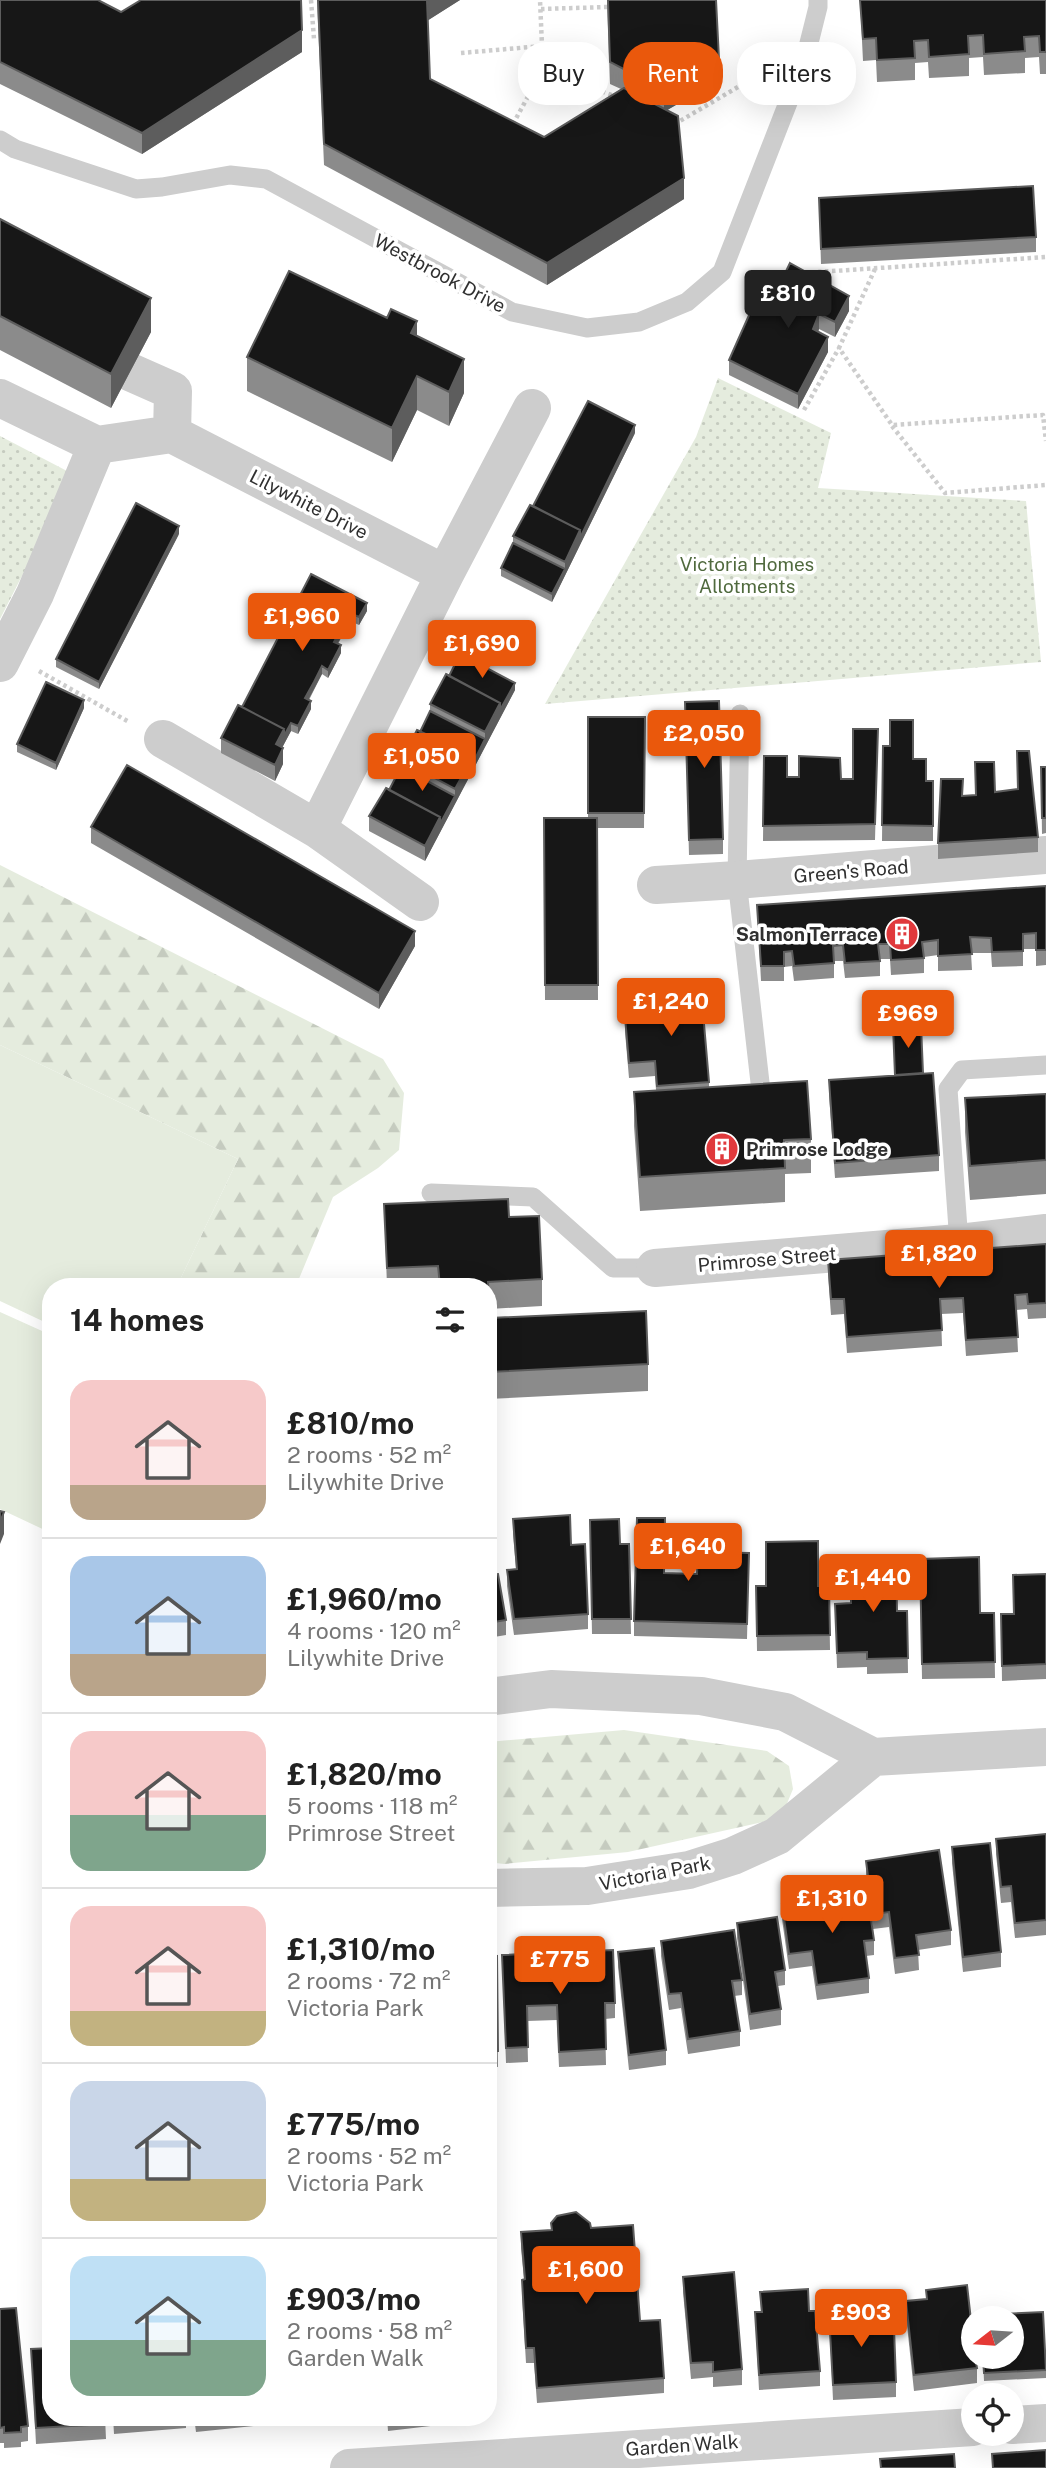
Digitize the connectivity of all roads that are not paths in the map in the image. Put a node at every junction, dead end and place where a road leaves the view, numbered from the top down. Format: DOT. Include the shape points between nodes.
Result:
graph roads {
  1 [pos="818,0"];
  2 [pos="0,141"];
  3 [pos="130,372"];
  4 [pos="0,398"];
  5 [pos="532,408"];
  6 [pos="172,434"];
  7 [pos="97,445"];
  8 [pos="445,574"];
  9 [pos="2,657"];
  10 [pos="740,714"];
  11 [pos="163,739"];
  12 [pos="317,829"];
  13 [pos="1046,855"];
  14 [pos="737,880"];
  15 [pos="656,884"];
  16 [pos="420,902"];
  17 [pos="1046,1065"];
  18 [pos="765,1125"];
  19 [pos="431,1193"];
  20 [pos="1046,1233"];
  21 [pos="959,1244"];
  22 [pos="655,1268"];
  23 [pos="497,1696"];
  24 [pos="1046,1747"];
  25 [pos="873,1757"];
  26 [pos="497,1888"];
  27 [pos="1046,2423"];
  28 [pos="1024,2424"];
  29 [pos="961,2428"];
  30 [pos="349,2468"];
  1 -- 2 [label="lane, Westbrook Drive" via="806,59 722,272 687,302 639,322 587,328 512,312 266,179 230,176 136,189"];
  3 -- 6 [label="street" via="173,391"];
  4 -- 7 [label="street"];
  5 -- 8 [label="street"];
  6 -- 7 [label="street"];
  6 -- 8 [label="street, Lilywhite Drive"];
  7 -- 9 [label="street" via="36,594"];
  8 -- 12 [label="street"];
  10 -- 14 [label="lane"];
  11 -- 12 [label="street"];
  12 -- 16 [label="street"];
  13 -- 14 [label="street, Green's Road"];
  14 -- 15 [label="street, Green's Road"];
  14 -- 18 [label="lane"];
  17 -- 21 [label="lane" via="962,1070 948,1089"];
  19 -- 22 [label="lane" via="533,1197 613,1268"];
  20 -- 21 [label="street, Primrose Street"];
  21 -- 22 [label="street, Primrose Street"];
  23 -- 25 [label="street" via="551,1689 701,1696 785,1712"];
  24 -- 25 [label="street"];
  25 -- 26 [label="street, Victoria Park" via="777,1836 733,1856 689,1870 587,1886"];
  27 -- 28 [label="street"];
  29 -- 30 [label="street, Garden Walk"];
}
